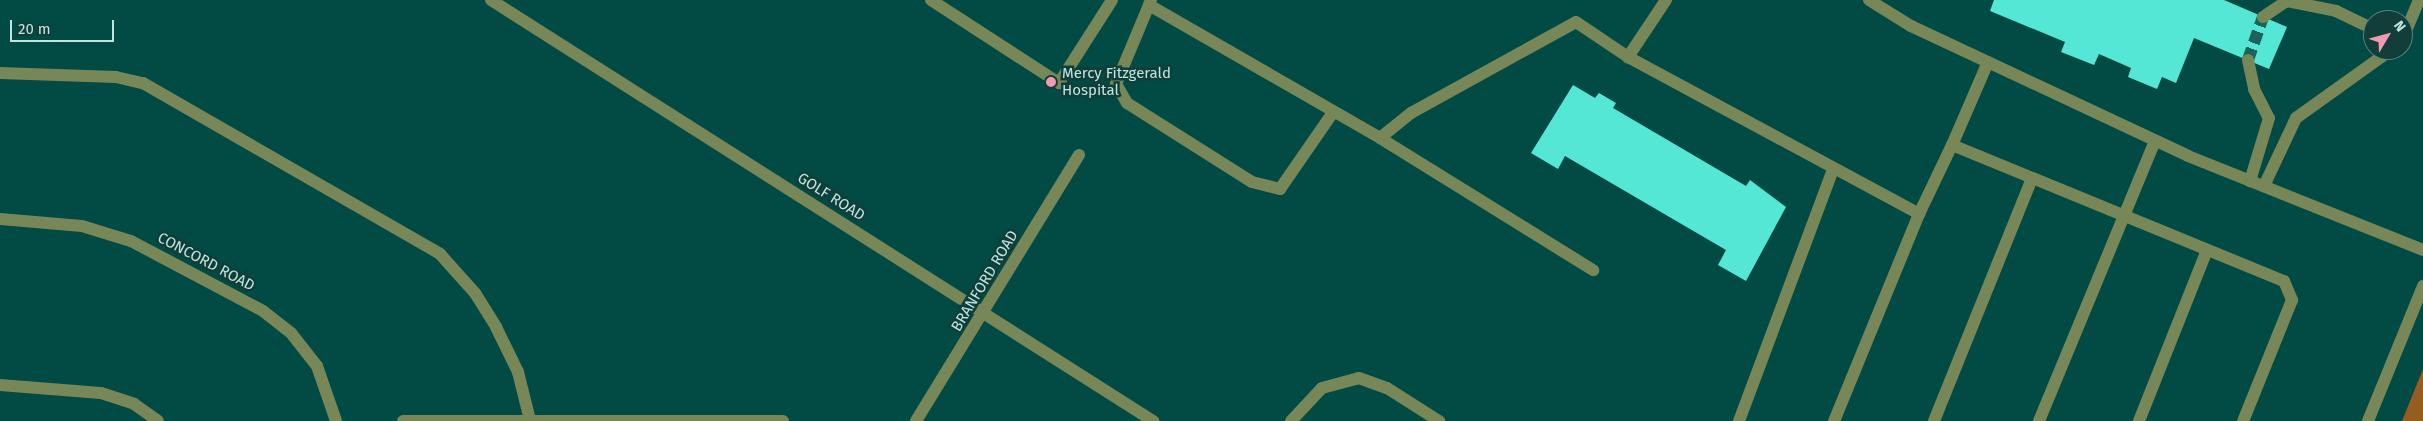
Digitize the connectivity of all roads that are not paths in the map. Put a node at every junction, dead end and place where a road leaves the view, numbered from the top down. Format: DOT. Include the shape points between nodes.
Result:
graph roads {
  1 [pos="491,0"];
  2 [pos="930,0"];
  3 [pos="1112,0"];
  4 [pos="1666,0"];
  5 [pos="1869,0"];
  6 [pos="2419,0"];
  7 [pos="1150,2"];
  8 [pos="2413,14"];
  9 [pos="2263,17"];
  10 [pos="2363,24"];
  11 [pos="1628,57"];
  12 [pos="2248,60"];
  13 [pos="2377,60"];
  14 [pos="1988,62"];
  15 [pos="0,73"];
  16 [pos="1332,114"];
  17 [pos="1380,138"];
  18 [pos="2155,140"];
  19 [pos="1952,145"];
  20 [pos="1079,155"];
  21 [pos="1833,170"];
  22 [pos="2032,178"];
  23 [pos="2250,181"];
  24 [pos="2264,186"];
  25 [pos="1919,214"];
  26 [pos="2126,216"];
  27 [pos="0,220"];
  28 [pos="2207,250"];
  29 [pos="2423,250"];
  30 [pos="1593,270"];
  31 [pos="2423,286"];
  32 [pos="986,314"];
  33 [pos="0,385"];
  34 [pos="530,420"];
  35 [pos="158,421"];
  36 [pos="336,421"];
  37 [pos="403,421"];
  38 [pos="782,421"];
  39 [pos="916,421"];
  40 [pos="1153,421"];
  41 [pos="1291,421"];
  42 [pos="1439,421"];
  43 [pos="1739,421"];
  44 [pos="1834,421"];
  45 [pos="1934,421"];
  46 [pos="2040,421"];
  47 [pos="2139,421"];
  48 [pos="2243,421"];
  49 [pos="2368,421"];
  1 -- 32 [label="street, GOLF ROAD"];
  2 -- 3 [label="street" via="1058,83"];
  4 -- 11 [label="street"];
  5 -- 14 [label="street" via="1911,26"];
  6 -- 8 [label="street"];
  7 -- 16 [label="street"];
  7 -- 16 [label="street" via="1116,84 1127,103 1252,182 1280,189"];
  9 -- 10 [label="street" via="2287,1 2336,11"];
  11 -- 17 [label="street" via="1576,22 1411,113"];
  11 -- 21 [label="street"];
  12 -- 23 [label="street" via="2254,89 2269,118"];
  13 -- 24 [label="street" via="2296,118"];
  14 -- 18 [label="street"];
  14 -- 19 [label="street"];
  15 -- 34 [label="street" via="116,77 142,83 440,254 475,293 496,327 518,372"];
  16 -- 17 [label="street"];
  17 -- 30 [label="street"];
  18 -- 23 [label="street"];
  18 -- 26 [label="street"];
  19 -- 22 [label="street"];
  19 -- 25 [label="street"];
  20 -- 32 [label="street, BRANFORD ROAD"];
  21 -- 25 [label="street"];
  21 -- 43 [label="street"];
  22 -- 26 [label="street"];
  22 -- 45 [label="street"];
  23 -- 24 [label="street"];
  24 -- 29 [label="street"];
  25 -- 44 [label="street"];
  26 -- 28 [label="street"];
  26 -- 46 [label="street"];
  27 -- 36 [label="street, CONCORD ROAD" via="82,226 131,241 263,311 291,333 317,366"];
  28 -- 47 [label="street"];
  28 -- 48 [label="street" via="2284,281 2292,300"];
  31 -- 49 [label="street"];
  32 -- 39 [label="street, BRANFORD ROAD"];
  32 -- 40 [label="street, GOLF ROAD"];
  33 -- 35 [label="street" via="101,394 134,404"];
  34 -- 37 [label="street"];
  34 -- 38 [label="street"];
  41 -- 42 [label="street" via="1322,388 1358,378 1387,388"];
}
